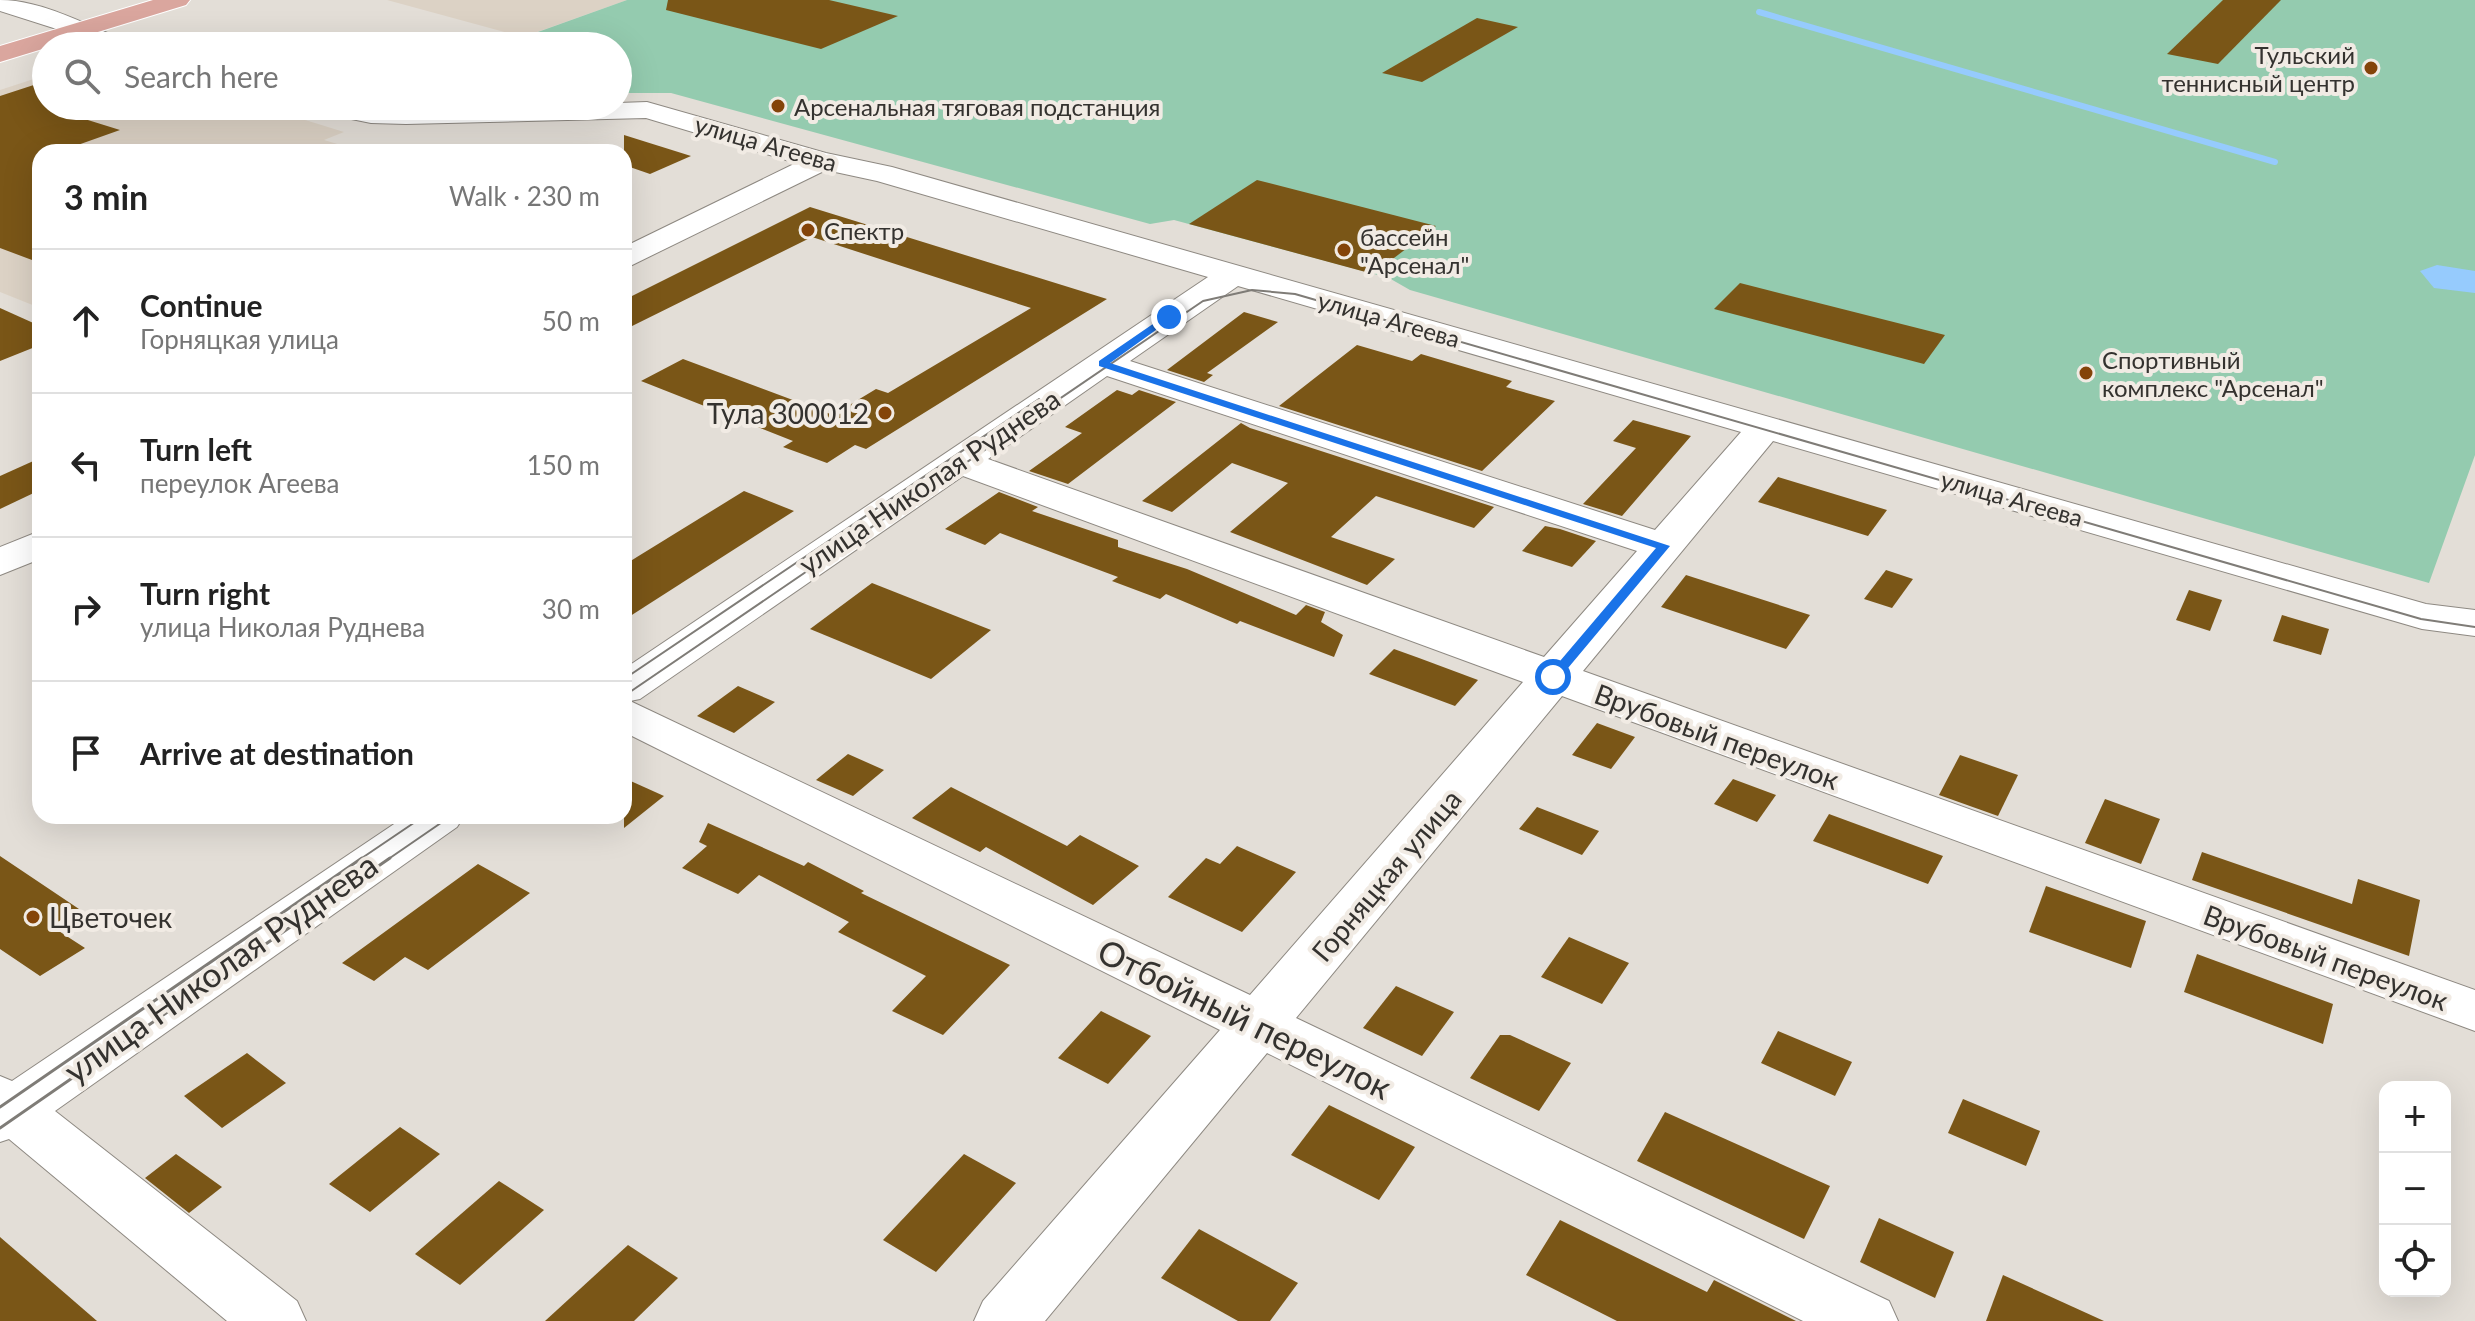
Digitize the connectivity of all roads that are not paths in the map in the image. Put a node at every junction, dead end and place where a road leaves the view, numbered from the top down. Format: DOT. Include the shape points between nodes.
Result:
graph roads {
  1 [pos="148,0"];
  2 [pos="178,0"];
  3 [pos="0,3"];
  4 [pos="70,28"];
  5 [pos="52,32"];
  6 [pos="59,32"];
  7 [pos="80,32"];
  8 [pos="32,37"];
  9 [pos="32,42"];
  10 [pos="0,44"];
  11 [pos="0,54"];
  12 [pos="632,110"];
  13 [pos="822,161"];
  14 [pos="632,255"];
  15 [pos="1234,274"];
  16 [pos="1102,363"];
  17 [pos="1765,427"];
  18 [pos="959,461"];
  19 [pos="1664,546"];
  20 [pos="32,547"];
  21 [pos="0,563"];
  22 [pos="2463,625"];
  23 [pos="1553,677"];
  24 [pos="632,684"];
  25 [pos="632,718"];
  26 [pos="428,824"];
  27 [pos="2475,1011"];
  28 [pos="1259,1025"];
  29 [pos="5,1109"];
  30 [pos="274,1321"];
  31 [pos="1006,1321"];
  32 [pos="1866,1321"];
  1 -- 4 [label="main road"];
  2 -- 4 [label="main road"];
  3 -- 4 [label="street"];
  4 -- 5 [label="main road"];
  4 -- 6 [label="main road"];
  4 -- 7 [label="street"];
  8 -- 10 [label="main road"];
  9 -- 11 [label="main road"];
  12 -- 13 [label="street, улица Агеева" via="647,110"];
  13 -- 14 [label="street"];
  13 -- 15 [label="street, улица Агеева" via="882,173"];
  15 -- 16 [label="street, улица Николая Руднева"];
  15 -- 17 [label="street, улица Агеева"];
  16 -- 18 [label="street, улица Николая Руднева"];
  16 -- 19 [label="street"];
  17 -- 19 [label="street, Горняцкая улица"];
  17 -- 22 [label="street, улица Агеева"];
  18 -- 23 [label="street, Врубовый переулок"];
  18 -- 24 [label="street, улица Николая Руднева"];
  19 -- 23 [label="street, Горняцкая улица"];
  20 -- 21 [label="street"];
  23 -- 27 [label="street, Врубовый переулок"];
  23 -- 28 [label="street, Горняцкая улица"];
  25 -- 28 [label="street, Отбойный переулок"];
  26 -- 29 [label="street, улица Николая Руднева"];
  28 -- 31 [label="street, Горняцкая улица"];
  28 -- 32 [label="street, Отбойный переулок"];
  29 -- 30 [label="street"];
}
